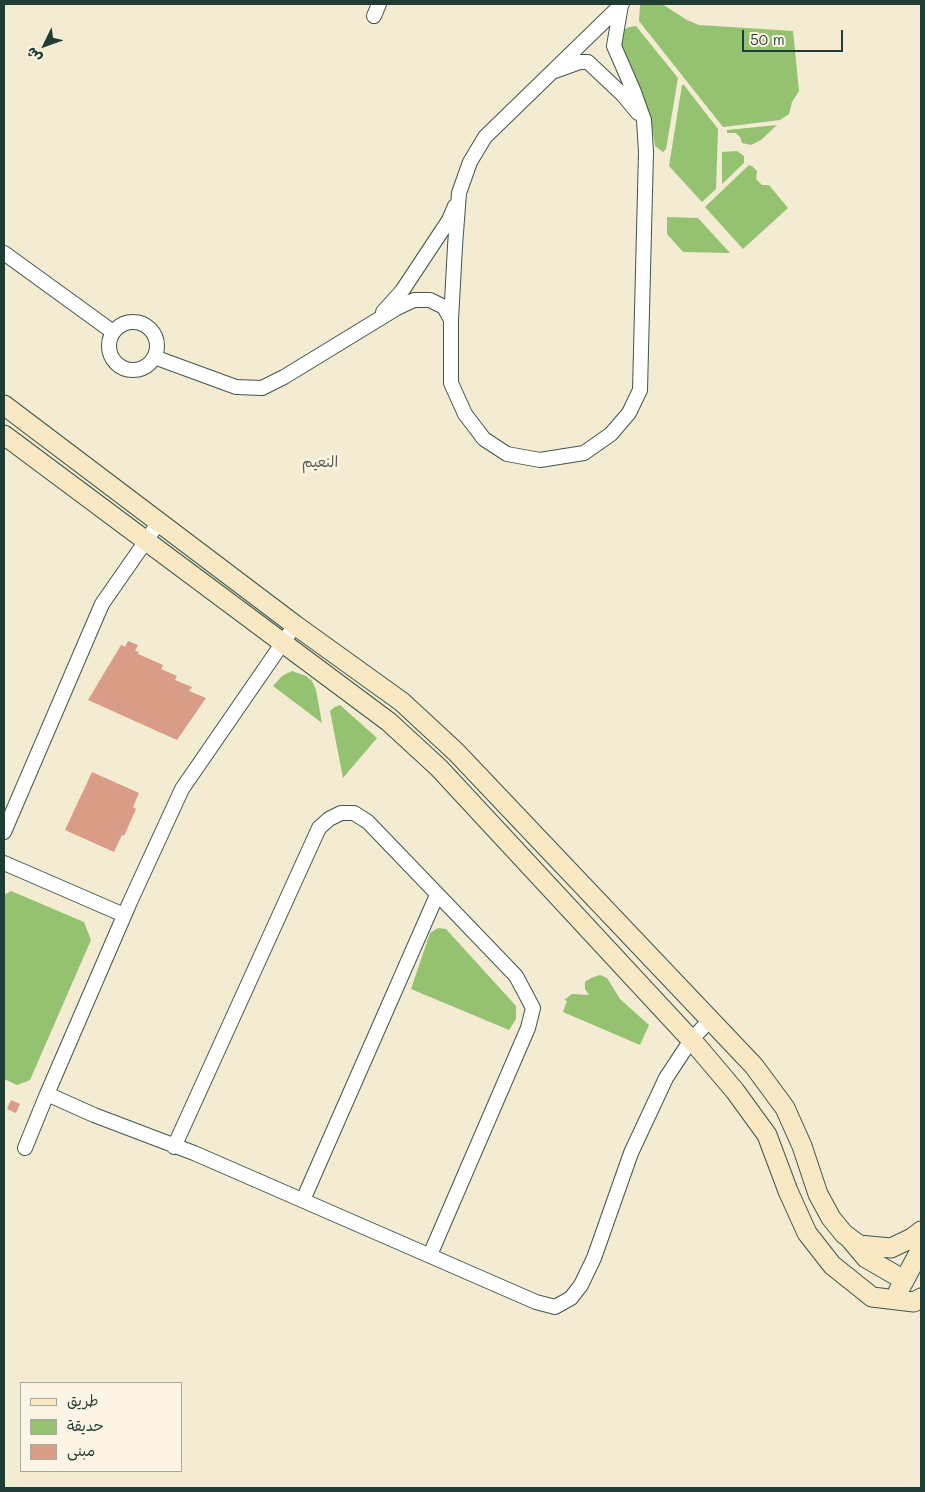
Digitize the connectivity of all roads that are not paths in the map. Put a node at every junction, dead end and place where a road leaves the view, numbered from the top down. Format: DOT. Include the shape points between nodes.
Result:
graph roads {
  1 [pos="621,4"];
  2 [pos="552,72"];
  3 [pos="644,120"];
  4 [pos="459,197"];
  5 [pos="4,253"];
  6 [pos="451,320"];
  7 [pos="374,322"];
  8 [pos="113,332"];
  9 [pos="154,357"];
  10 [pos="4,405"];
  11 [pos="4,435"];
  12 [pos="159,522"];
  13 [pos="147,541"];
  14 [pos="295,625"];
  15 [pos="283,642"];
  16 [pos="4,832"];
  17 [pos="4,863"];
  18 [pos="437,894"];
  19 [pos="124,915"];
  20 [pos="710,1020"];
  21 [pos="691,1040"];
  22 [pos="47,1094"];
  23 [pos="174,1147"];
  24 [pos="25,1148"];
  25 [pos="303,1200"];
  26 [pos="921,1231"];
  27 [pos="845,1234"];
  28 [pos="921,1249"];
  29 [pos="430,1255"];
  30 [pos="904,1280"];
  31 [pos="921,1298"];
  32 [pos="893,1301"];
  1 -- 2 [label="street"];
  1 -- 3 [label="street" via="614,46"];
  2 -- 3 [label="street" via="588,62"];
  2 -- 4 [label="street" via="485,137 470,162"];
  3 -- 6 [label="street" via="640,390 629,412 612,434 584,453 540,460 507,454 484,439 464,414 451,383"];
  4 -- 6 [label="street"];
  4 -- 7 [label="street" via="449,220 402,291"];
  5 -- 8 [label="street"];
  6 -- 7 [label="street" via="444,307 430,300 414,300"];
  7 -- 9 [label="street" via="284,378 262,388 236,387"];
  8 -- 9 [label="street" via="126,323 142,324 157,341"];
  8 -- 9 [label="street" via="109,347 115,362 121,367 128,370 144,368"];
  10 -- 12 [label="main road"];
  11 -- 13 [label="main road"];
  12 -- 13 [label="street"];
  12 -- 14 [label="main road"];
  13 -- 15 [label="main road"];
  13 -- 16 [label="street" via="102,604"];
  14 -- 15 [label="street"];
  14 -- 20 [label="main road" via="402,702 456,752"];
  15 -- 19 [label="street" via="182,789"];
  15 -- 21 [label="main road" via="389,722 439,768"];
  17 -- 19 [label="street"];
  18 -- 23 [label="street" via="368,822 354,814 341,813 319,828"];
  18 -- 25 [label="street"];
  18 -- 29 [label="street" via="516,976 533,1008 528,1028"];
  19 -- 22 [label="street"];
  20 -- 21 [label="street"];
  20 -- 27 [label="main road" via="754,1066 785,1108 818,1194 831,1218"];
  21 -- 29 [label="street" via="666,1078 631,1153 594,1258 571,1298 555,1307 536,1302"];
  21 -- 32 [label="main road" via="767,1134 788,1191 812,1240 832,1265 872,1297"];
  22 -- 23 [label="street"];
  22 -- 24 [label="street"];
  23 -- 25 [label="street"];
  25 -- 29 [label="street"];
  26 -- 27 [label="main road" via="891,1248 859,1244"];
  27 -- 30 [label="main road" via="866,1258"];
  28 -- 30 [label="main road"];
  30 -- 32 [label="main road"];
  31 -- 32 [label="main road" via="914,1302"];
}
